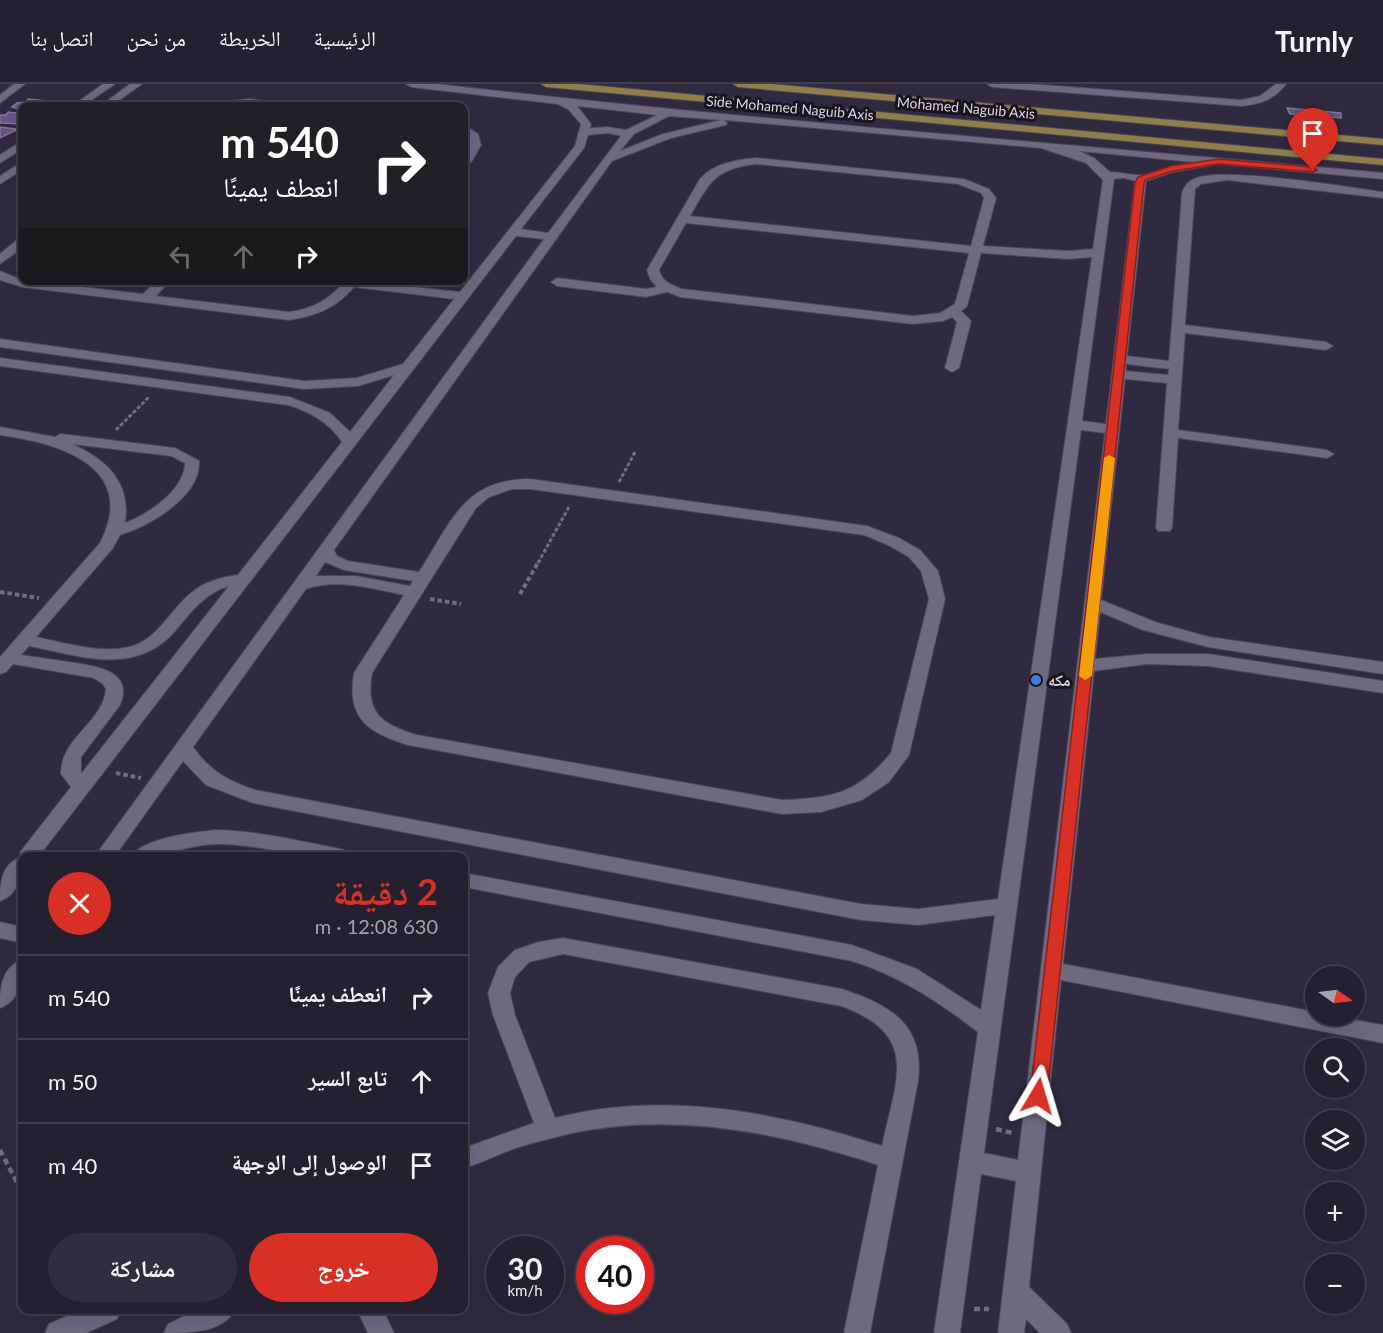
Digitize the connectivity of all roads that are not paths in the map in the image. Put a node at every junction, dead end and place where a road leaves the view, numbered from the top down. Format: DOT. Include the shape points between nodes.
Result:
graph roads {
  1 [pos="20,84"];
  2 [pos="110,84"];
  3 [pos="137,84"];
  4 [pos="411,84"];
  5 [pos="546,84"];
  6 [pos="617,84"];
  7 [pos="738,84"];
  8 [pos="992,84"];
  9 [pos="1054,84"];
  10 [pos="1264,84"];
  11 [pos="1281,84"];
  12 [pos="679,85"];
  13 [pos="599,89"];
  14 [pos="558,99"];
  15 [pos="0,100"];
  16 [pos="713,100"];
  17 [pos="83,102"];
  18 [pos="111,102"];
  19 [pos="670,113"];
  20 [pos="755,119"];
  21 [pos="468,131"];
  22 [pos="586,132"];
  23 [pos="628,134"];
  24 [pos="1383,142"];
  25 [pos="1045,146"];
  26 [pos="18,147"];
  27 [pos="1220,154"];
  28 [pos="468,159"];
  29 [pos="0,160"];
  30 [pos="607,160"];
  31 [pos="1383,162"];
  32 [pos="18,168"];
  33 [pos="1107,176"];
  34 [pos="1383,176"];
  35 [pos="1141,179"];
  36 [pos="0,181"];
  37 [pos="1383,195"];
  38 [pos="683,219"];
  39 [pos="513,232"];
  40 [pos="553,237"];
  41 [pos="18,245"];
  42 [pos="976,250"];
  43 [pos="1099,252"];
  44 [pos="0,260"];
  45 [pos="1086,270"];
  46 [pos="0,275"];
  47 [pos="470,279"];
  48 [pos="18,282"];
  49 [pos="557,282"];
  50 [pos="37,285"];
  51 [pos="160,285"];
  52 [pos="350,285"];
  53 [pos="377,285"];
  54 [pos="468,285"];
  55 [pos="668,288"];
  56 [pos="464,296"];
  57 [pos="145,299"];
  58 [pos="954,312"];
  59 [pos="1178,328"];
  60 [pos="0,343"];
  61 [pos="1326,346"];
  62 [pos="0,362"];
  63 [pos="408,367"];
  64 [pos="1119,367"];
  65 [pos="952,368"];
  66 [pos="1175,373"];
  67 [pos="1075,425"];
  68 [pos="1112,429"];
  69 [pos="0,431"];
  70 [pos="1170,433"];
  71 [pos="39,437"];
  72 [pos="350,443"];
  73 [pos="1327,454"];
  74 [pos="1164,528"];
  75 [pos="116,531"];
  76 [pos="326,550"];
  77 [pos="244,579"];
  78 [pos="299,586"];
  79 [pos="416,589"];
  80 [pos="1093,603"];
  81 [pos="26,640"];
  82 [pos="4,663"];
  83 [pos="1086,666"];
  84 [pos="1383,668"];
  85 [pos="1383,687"];
  86 [pos="184,748"];
  87 [pos="81,788"];
  88 [pos="31,852"];
  89 [pos="108,852"];
  90 [pos="152,852"];
  91 [pos="318,852"];
  92 [pos="18,869"];
  93 [pos="468,881"];
  94 [pos="0,892"];
  95 [pos="1007,906"];
  96 [pos="0,930"];
  97 [pos="18,934"];
  98 [pos="1053,970"];
  99 [pos="18,974"];
  100 [pos="0,999"];
  101 [pos="990,1029"];
  102 [pos="1383,1034"];
  103 [pos="548,1129"];
  104 [pos="468,1156"];
  105 [pos="891,1160"];
  106 [pos="971,1161"];
  107 [pos="1029,1173"];
  108 [pos="1016,1292"];
  109 [pos="99,1314"];
  110 [pos="214,1314"];
  111 [pos="372,1314"];
  112 [pos="58,1333"];
  113 [pos="177,1333"];
  114 [pos="381,1333"];
  115 [pos="856,1333"];
  116 [pos="947,1333"];
  117 [pos="1011,1333"];
  118 [pos="1058,1333"];
  1 -- 15 [label="street"];
  2 -- 17 [label="street"];
  3 -- 18 [label="street"];
  4 -- 14 [label="street, Side Mohamed Naguib Axis"];
  5 -- 13 [label="main road, Mohamed Naguib Axis"];
  6 -- 13 [label="main road"];
  7 -- 24 [label="main road, Mohamed Naguib Axis"];
  8 -- 11 [label="street" via="1241,103 1260,101"];
  9 -- 10 [label="street" via="1226,98 1251,95"];
  12 -- 16 [label="main road" via="682,93"];
  13 -- 16 [label="main road, Mohamed Naguib Axis"];
  14 -- 19 [label="street, Side Mohamed Naguib Axis"];
  14 -- 22 [label="street" via="583,119"];
  16 -- 27 [label="main road, Mohamed Naguib Axis"];
  19 -- 20 [label="street, Side Mohamed Naguib Axis"];
  19 -- 23 [label="street"];
  20 -- 25 [label="street, Side Mohamed Naguib Axis"];
  20 -- 30 [label="street" via="675,134"];
  21 -- 28 [label="street" via="478,142"];
  22 -- 23 [label="street" via="608,130"];
  22 -- 39 [label="street" via="580,146"];
  23 -- 30 [label="street"];
  25 -- 27 [label="street, Side Mohamed Naguib Axis"];
  25 -- 33 [label="street" via="1085,158"];
  26 -- 29 [label="street"];
  27 -- 31 [label="main road, Mohamed Naguib Axis"];
  27 -- 34 [label="street, Side Mohamed Naguib Axis"];
  27 -- 35 [label="street"];
  30 -- 40 [label="street"];
  32 -- 36 [label="street"];
  33 -- 35 [label="street"];
  33 -- 43 [label="street"];
  35 -- 64 [label="street"];
  37 -- 59 [label="street" via="1227,177 1198,181 1188,193"];
  38 -- 42 [label="street"];
  38 -- 42 [label="street" via="712,172 739,163 773,162 960,181 985,191 990,198"];
  38 -- 55 [label="street" via="653,270 659,283"];
  39 -- 40 [label="street"];
  39 -- 47 [label="street"];
  40 -- 76 [label="street"];
  41 -- 44 [label="street"];
  42 -- 43 [label="street" via="1074,255"];
  42 -- 45 [label="street"];
  42 -- 58 [label="street" via="961,306"];
  43 -- 45 [label="street"];
  45 -- 67 [label="street"];
  46 -- 48 [label="street"];
  49 -- 55 [label="street" via="646,293"];
  50 -- 57 [label="street"];
  51 -- 57 [label="street"];
  52 -- 57 [label="street" via="321,310 289,316"];
  53 -- 56 [label="street"];
  54 -- 56 [label="street"];
  55 -- 58 [label="street" via="680,293 913,320"];
  56 -- 63 [label="street"];
  58 -- 65 [label="street" via="964,321"];
  59 -- 61 [label="street"];
  59 -- 66 [label="street"];
  60 -- 63 [label="street" via="304,385 358,381"];
  62 -- 72 [label="street" via="290,401 329,417"];
  63 -- 72 [label="street"];
  64 -- 66 [label="street"];
  64 -- 68 [label="street"];
  66 -- 70 [label="street"];
  67 -- 68 [label="street"];
  67 -- 95 [label="street"];
  68 -- 80 [label="street"];
  69 -- 71 [label="street"];
  70 -- 73 [label="street"];
  70 -- 74 [label="street"];
  71 -- 75 [label="street" via="85,455 112,480 120,513"];
  71 -- 75 [label="street" via="175,452 192,461 191,475 162,508"];
  72 -- 77 [label="street"];
  75 -- 81 [label="street"];
  76 -- 78 [label="street"];
  76 -- 79 [label="street" via="331,559 344,565"];
  77 -- 81 [label="street" via="207,588 159,641 129,654 112,655"];
  77 -- 87 [label="street"];
  78 -- 79 [label="street" via="333,579"];
  78 -- 86 [label="street"];
  79 -- 79 [label="street" via="363,673 358,690 361,707 373,722 391,734 782,807 821,805 855,795 882,777 900,755 937,599 934,578 921,558 897,542 867,531 512,484 479,495"];
  80 -- 83 [label="street"];
  80 -- 84 [label="street" via="1149,626 1208,642"];
  81 -- 82 [label="street"];
  82 -- 87 [label="street" via="99,673 116,687 115,698 70,758 70,774"];
  83 -- 85 [label="street" via="1147,659 1197,659"];
  83 -- 98 [label="street"];
  86 -- 89 [label="street"];
  86 -- 95 [label="street" via="199,771 216,784 277,801 861,912 918,917"];
  87 -- 88 [label="street"];
  90 -- 91 [label="street" via="180,841 227,835"];
  92 -- 94 [label="street"];
  93 -- 101 [label="street" via="881,961 936,988"];
  95 -- 101 [label="street"];
  96 -- 97 [label="street"];
  98 -- 102 [label="street"];
  98 -- 107 [label="street"];
  99 -- 100 [label="street"];
  101 -- 106 [label="street"];
  103 -- 104 [label="street"];
  103 -- 105 [label="street" via="639,1116 720,1117 822,1136"];
  103 -- 105 [label="street" via="504,1015 500,993 506,973 522,956 563,946 842,998 873,1008 896,1027 909,1053"];
  105 -- 115 [label="street"];
  106 -- 107 [label="street"];
  106 -- 116 [label="street"];
  107 -- 108 [label="street"];
  108 -- 117 [label="street"];
  108 -- 118 [label="street"];
  109 -- 112 [label="street"];
  110 -- 113 [label="street"];
  111 -- 114 [label="street"];
}
